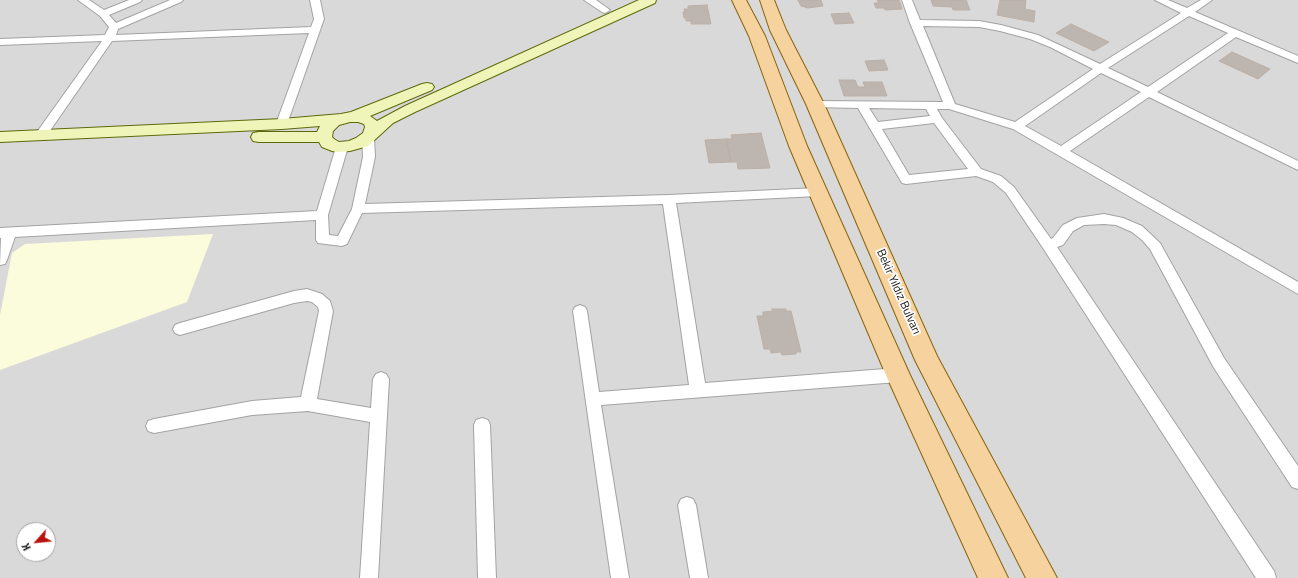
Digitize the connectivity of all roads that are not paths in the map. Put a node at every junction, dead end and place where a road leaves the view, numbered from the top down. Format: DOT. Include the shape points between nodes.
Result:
graph roads {
  1 [pos="84,0"];
  2 [pos="137,0"];
  3 [pos="178,0"];
  4 [pos="315,0"];
  5 [pos="589,0"];
  6 [pos="628,0"];
  7 [pos="650,0"];
  8 [pos="739,0"];
  9 [pos="767,0"];
  10 [pos="907,0"];
  11 [pos="1160,0"];
  12 [pos="1208,0"];
  13 [pos="605,10"];
  14 [pos="1188,13"];
  15 [pos="103,14"];
  16 [pos="916,23"];
  17 [pos="114,27"];
  18 [pos="315,30"];
  19 [pos="1235,33"];
  20 [pos="109,38"];
  21 [pos="0,42"];
  22 [pos="1298,60"];
  23 [pos="1101,68"];
  24 [pos="1149,92"];
  25 [pos="815,104"];
  26 [pos="862,105"];
  27 [pos="950,106"];
  28 [pos="934,112"];
  29 [pos="347,118"];
  30 [pos="282,124"];
  31 [pos="875,126"];
  32 [pos="1017,126"];
  33 [pos="41,135"];
  34 [pos="370,135"];
  35 [pos="0,136"];
  36 [pos="324,137"];
  37 [pos="342,147"];
  38 [pos="0,149"];
  39 [pos="1062,151"];
  40 [pos="1298,166"];
  41 [pos="977,172"];
  42 [pos="818,192"];
  43 [pos="669,199"];
  44 [pos="358,209"];
  45 [pos="322,215"];
  46 [pos="5,233"];
  47 [pos="1048,245"];
  48 [pos="0,260"];
  49 [pos="1298,289"];
  50 [pos="580,311"];
  51 [pos="180,329"];
  52 [pos="898,375"];
  53 [pos="381,379"];
  54 [pos="698,391"];
  55 [pos="592,399"];
  56 [pos="308,404"];
  57 [pos="379,417"];
  58 [pos="482,425"];
  59 [pos="154,426"];
  60 [pos="1298,481"];
  61 [pos="687,505"];
  62 [pos="369,578"];
  63 [pos="487,578"];
  64 [pos="620,578"];
  65 [pos="699,578"];
  66 [pos="993,578"];
  67 [pos="1042,578"];
  68 [pos="1267,578"];
  1 -- 15 [label="street"];
  2 -- 15 [label="street"];
  3 -- 17 [label="street"];
  4 -- 18 [label="street" via="319,19"];
  5 -- 13 [label="street"];
  6 -- 13 [label="street"];
  7 -- 34 [label="street" via="410,108 388,120"];
  8 -- 42 [label="main road" via="757,36"];
  9 -- 25 [label="main road, Bekir Yıldız Bulvarı" via="778,30"];
  10 -- 16 [label="street"];
  11 -- 14 [label="street"];
  12 -- 14 [label="street"];
  13 -- 29 [label="street" via="381,106"];
  14 -- 19 [label="street"];
  14 -- 23 [label="street"];
  15 -- 17 [label="street"];
  16 -- 23 [label="street" via="979,24 1012,30 1044,41"];
  16 -- 27 [label="street"];
  17 -- 20 [label="street"];
  18 -- 20 [label="street"];
  18 -- 30 [label="street"];
  19 -- 22 [label="street"];
  19 -- 24 [label="street"];
  20 -- 21 [label="street"];
  20 -- 33 [label="street"];
  23 -- 24 [label="street"];
  23 -- 32 [label="street"];
  24 -- 39 [label="street"];
  24 -- 40 [label="street"];
  25 -- 26 [label="street"];
  25 -- 67 [label="main road, Bekir Yıldız Bulvarı" via="927,360"];
  26 -- 28 [label="street"];
  26 -- 31 [label="street"];
  27 -- 28 [label="street"];
  27 -- 32 [label="street"];
  28 -- 31 [label="street"];
  28 -- 41 [label="street"];
  29 -- 30 [label="street"];
  29 -- 34 [label="street" via="361,117 369,121 372,125"];
  29 -- 36 [label="street" via="328,127"];
  30 -- 33 [label="street"];
  31 -- 41 [label="street" via="906,180"];
  32 -- 39 [label="street"];
  33 -- 35 [label="street"];
  34 -- 37 [label="street" via="358,144"];
  34 -- 44 [label="street"];
  36 -- 37 [label="street" via="328,143"];
  36 -- 38 [label="street" via="261,137"];
  37 -- 45 [label="street"];
  39 -- 49 [label="street"];
  41 -- 47 [label="street" via="1004,183"];
  42 -- 43 [label="street"];
  42 -- 52 [label="main road"];
  43 -- 44 [label="street"];
  43 -- 54 [label="street"];
  44 -- 45 [label="street" via="342,241 323,240"];
  45 -- 46 [label="street"];
  46 -- 48 [label="street"];
  47 -- 60 [label="street" via="1058,242 1068,228 1082,221 1104,219 1118,221 1137,229 1147,237 1155,246 1219,363"];
  47 -- 68 [label="street"];
  50 -- 55 [label="street"];
  51 -- 56 [label="street" via="294,297 307,295 317,298 325,305 326,311"];
  52 -- 54 [label="street"];
  52 -- 66 [label="main road"];
  53 -- 57 [label="street"];
  54 -- 55 [label="street"];
  55 -- 64 [label="street"];
  56 -- 57 [label="street"];
  56 -- 59 [label="street" via="252,408"];
  57 -- 62 [label="street"];
  58 -- 63 [label="street"];
  61 -- 65 [label="street"];
}
